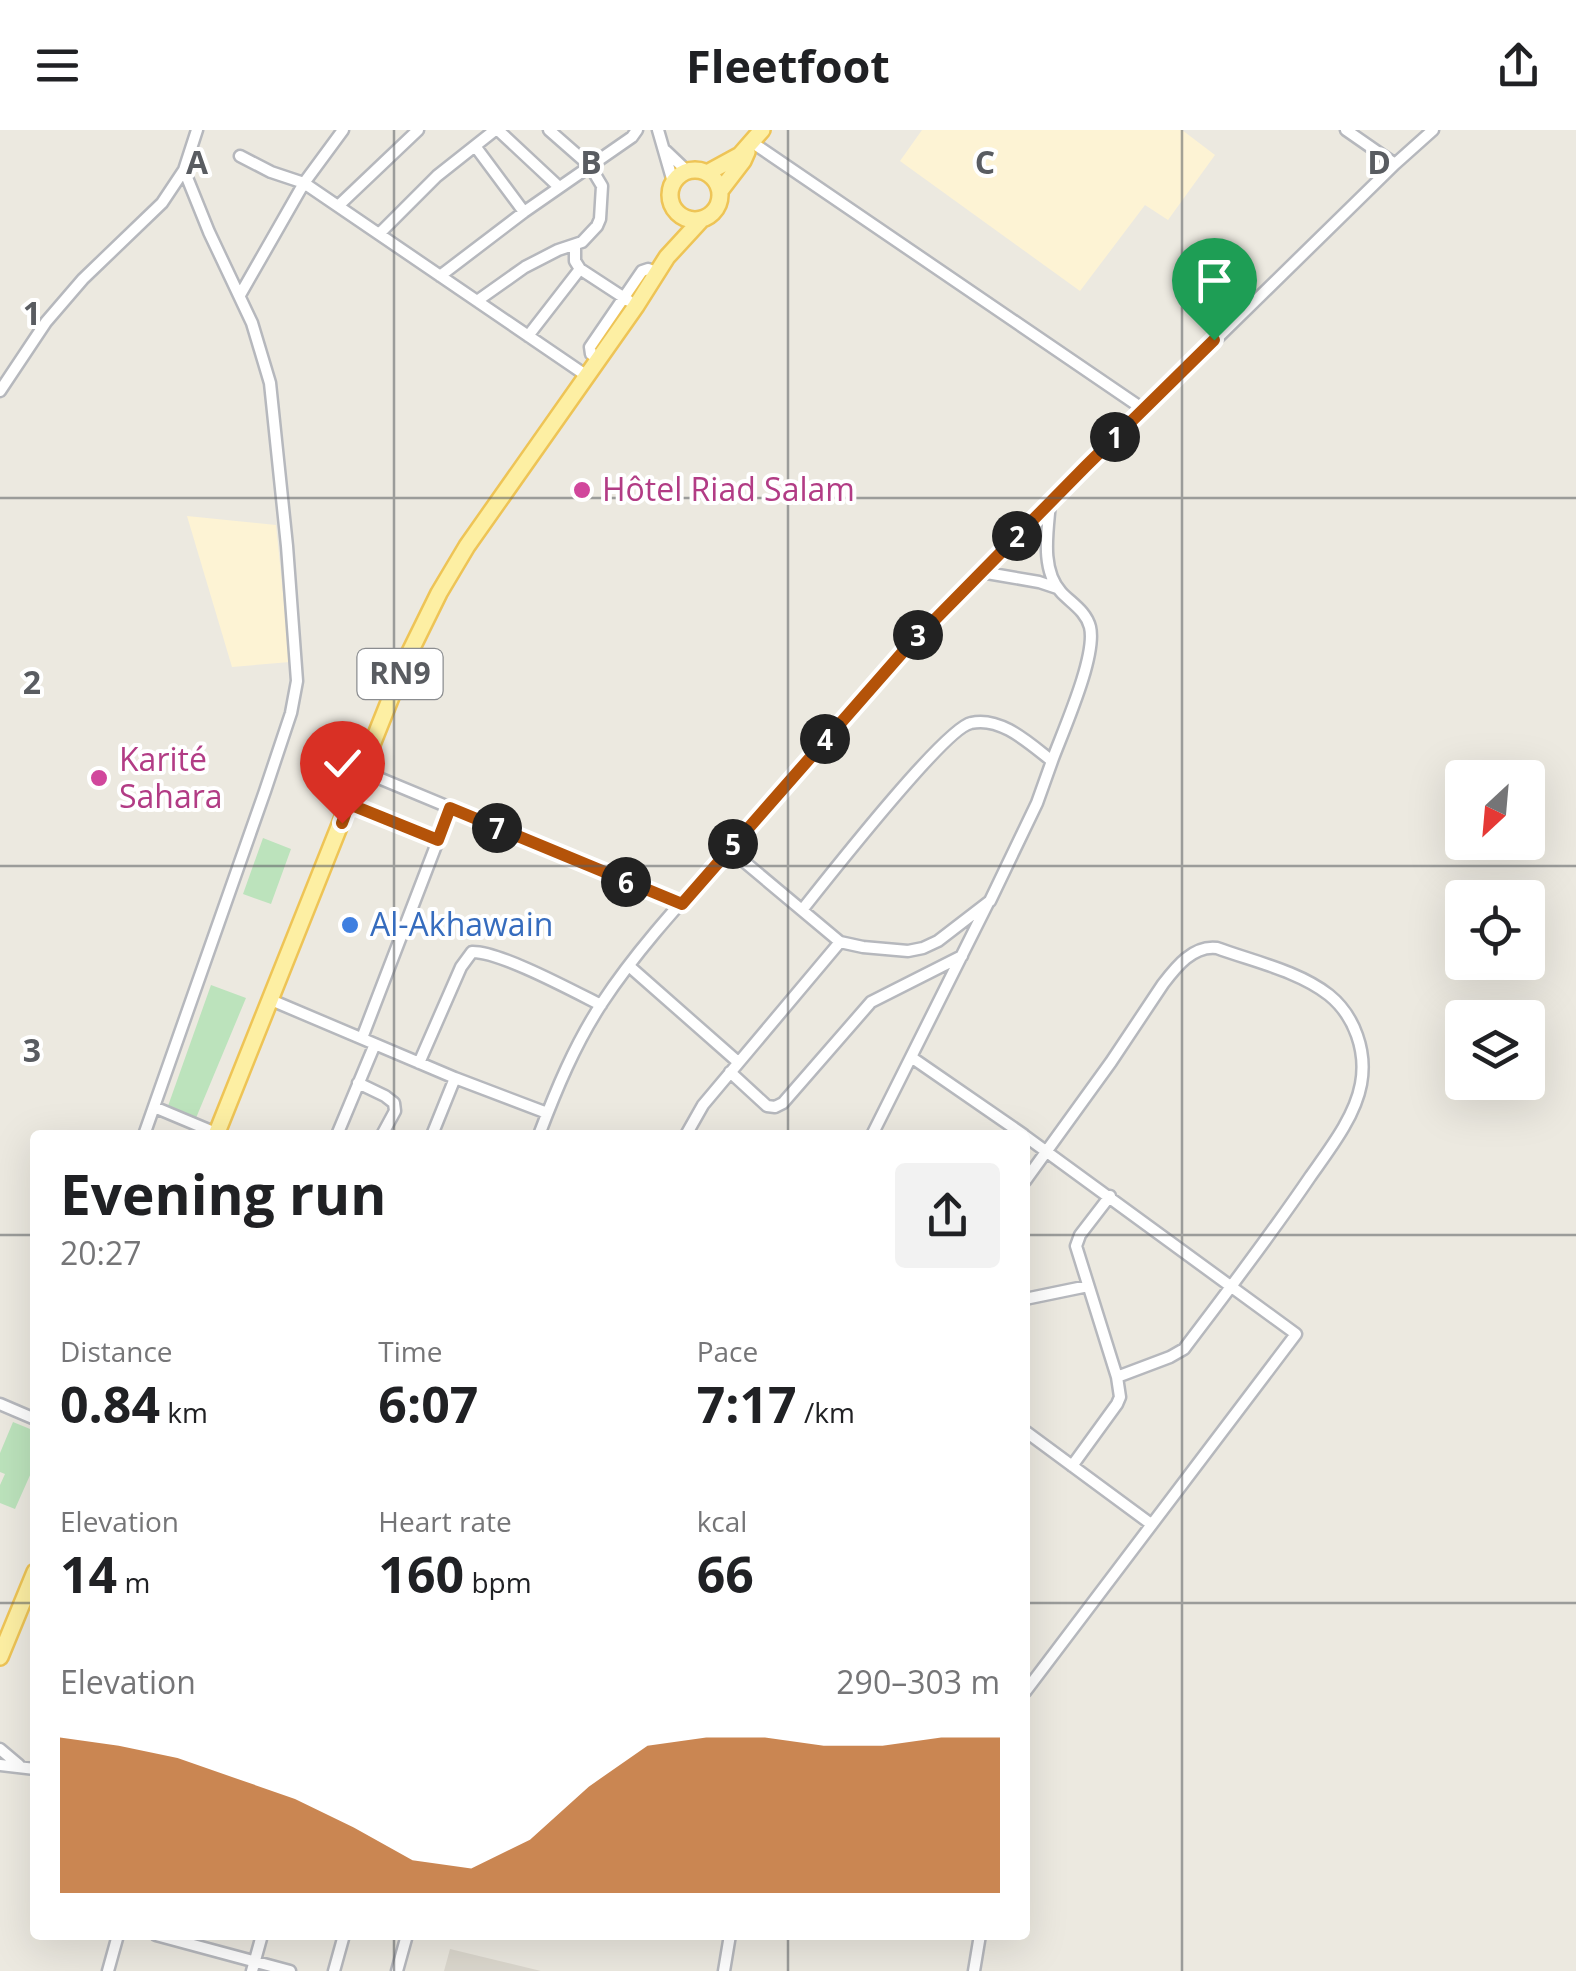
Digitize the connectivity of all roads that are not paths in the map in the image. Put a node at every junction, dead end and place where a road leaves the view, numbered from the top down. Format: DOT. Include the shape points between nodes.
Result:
graph roads {
  1 [pos="197,130"];
  2 [pos="343,130"];
  3 [pos="418,130"];
  4 [pos="497,130"];
  5 [pos="549,130"];
  6 [pos="637,130"];
  7 [pos="658,130"];
  8 [pos="1346,130"];
  9 [pos="1433,130"];
  10 [pos="754,141"];
  11 [pos="475,146"];
  12 [pos="664,148"];
  13 [pos="240,156"];
  14 [pos="1395,164"];
  15 [pos="590,166"];
  16 [pos="184,170"];
  17 [pos="687,171"];
  18 [pos="707,173"];
  19 [pos="674,182"];
  20 [pos="304,184"];
  21 [pos="559,187"];
  22 [pos="720,192"];
  23 [pos="338,206"];
  24 [pos="524,212"];
  25 [pos="676,212"];
  26 [pos="702,219"];
  27 [pos="379,234"];
  28 [pos="575,245"];
  29 [pos="667,257"];
  30 [pos="580,269"];
  31 [pos="440,276"];
  32 [pos="240,295"];
  33 [pos="477,301"];
  34 [pos="631,302"];
  35 [pos="528,336"];
  36 [pos="587,376"];
  37 [pos="0,391"];
  38 [pos="1143,409"];
  39 [pos="1050,502"];
  40 [pos="981,572"];
  41 [pos="1057,588"];
  42 [pos="1052,761"];
  43 [pos="362,771"];
  44 [pos="349,804"];
  45 [pos="450,808"];
  46 [pos="438,840"];
  47 [pos="729,849"];
  48 [pos="990,900"];
  49 [pos="682,904"];
  50 [pos="802,910"];
  51 [pos="840,942"];
  52 [pos="962,956"];
  53 [pos="629,966"];
  54 [pos="271,1000"];
  55 [pos="600,1005"];
  56 [pos="362,1038"];
  57 [pos="375,1044"];
  58 [pos="911,1057"];
  59 [pos="738,1062"];
  60 [pos="420,1063"];
  61 [pos="730,1072"];
  62 [pos="455,1078"];
  63 [pos="358,1083"];
  64 [pos="154,1107"];
  65 [pos="547,1113"];
  66 [pos="146,1130"];
  67 [pos="207,1130"];
  68 [pos="218,1130"];
  69 [pos="339,1130"];
  70 [pos="384,1130"];
  71 [pos="434,1130"];
  72 [pos="541,1130"];
  73 [pos="689,1130"];
  74 [pos="874,1130"];
  75 [pos="1015,1130"];
  76 [pos="1030,1140"];
  77 [pos="1048,1152"];
  78 [pos="1030,1175"];
  79 [pos="1110,1196"];
  80 [pos="1088,1286"];
  81 [pos="1232,1286"];
  82 [pos="1030,1298"];
  83 [pos="1117,1377"];
  84 [pos="0,1404"];
  85 [pos="30,1417"];
  86 [pos="1030,1435"];
  87 [pos="1072,1466"];
  88 [pos="1151,1524"];
  89 [pos="30,1584"];
  90 [pos="0,1657"];
  91 [pos="1030,1685"];
  92 [pos="0,1750"];
  93 [pos="0,1765"];
  94 [pos="29,1766"];
  95 [pos="117,1940"];
  96 [pos="172,1940"];
  97 [pos="261,1940"];
  98 [pos="343,1940"];
  99 [pos="406,1940"];
  100 [pos="729,1940"];
  101 [pos="979,1940"];
  102 [pos="253,1966"];
  103 [pos="108,1971"];
  104 [pos="290,1971"];
  105 [pos="334,1971"];
  106 [pos="397,1971"];
  107 [pos="724,1971"];
  108 [pos="974,1971"];
  1 -- 16 [label="street"];
  2 -- 20 [label="street"];
  3 -- 23 [label="street"];
  4 -- 11 [label="street"];
  4 -- 21 [label="street"];
  5 -- 15 [label="street"];
  6 -- 15 [label="street"];
  7 -- 12 [label="street"];
  8 -- 14 [label="street"];
  9 -- 14 [label="street"];
  10 -- 18 [label="main road"];
  10 -- 22 [label="main road, RN9"];
  10 -- 38 [label="street"];
  11 -- 24 [label="street"];
  11 -- 27 [label="street"];
  12 -- 17 [label="street"];
  12 -- 19 [label="street"];
  13 -- 20 [label="street"];
  14 -- 38 [label="street"];
  15 -- 21 [label="street"];
  15 -- 28 [label="street" via="602,186 600,219"];
  16 -- 32 [label="street"];
  16 -- 37 [label="street" via="148,218 46,322"];
  17 -- 18 [label="main road"];
  17 -- 19 [label="main road"];
  18 -- 22 [label="main road"];
  19 -- 25 [label="main road, RN9" via="670,198"];
  20 -- 23 [label="street"];
  20 -- 32 [label="street"];
  21 -- 24 [label="street"];
  22 -- 26 [label="main road, RN9" via="714,212"];
  23 -- 27 [label="street"];
  24 -- 31 [label="street"];
  25 -- 26 [label="main road"];
  25 -- 29 [label="main road, RN9"];
  26 -- 29 [label="main road, RN9"];
  27 -- 31 [label="street"];
  28 -- 30 [label="street"];
  28 -- 33 [label="street"];
  29 -- 34 [label="main road, RN9"];
  30 -- 34 [label="street"];
  30 -- 35 [label="street"];
  31 -- 33 [label="street"];
  32 -- 64 [label="street" via="270,383 297,682 266,791"];
  33 -- 35 [label="street"];
  34 -- 36 [label="main road, RN9"];
  35 -- 36 [label="street"];
  36 -- 43 [label="main road, RN9" via="439,593"];
  38 -- 39 [label="street"];
  39 -- 40 [label="street"];
  39 -- 41 [label="street" via="1048,558"];
  40 -- 41 [label="street"];
  40 -- 47 [label="street"];
  41 -- 42 [label="street" via="1084,613 1092,634"];
  42 -- 48 [label="street"];
  42 -- 50 [label="street" via="989,722 966,723"];
  43 -- 44 [label="main road, RN9"];
  43 -- 45 [label="street"];
  44 -- 46 [label="street"];
  44 -- 54 [label="main road, RN9"];
  45 -- 46 [label="street"];
  45 -- 49 [label="street"];
  46 -- 56 [label="street"];
  47 -- 49 [label="street"];
  47 -- 50 [label="street"];
  48 -- 51 [label="street" via="923,948"];
  48 -- 52 [label="street"];
  49 -- 53 [label="street"];
  50 -- 51 [label="street"];
  51 -- 59 [label="street"];
  52 -- 58 [label="street"];
  52 -- 61 [label="street" via="871,1002 775,1107"];
  53 -- 55 [label="street"];
  53 -- 59 [label="street"];
  54 -- 56 [label="street"];
  54 -- 68 [label="main road, RN9"];
  55 -- 60 [label="street" via="472,952"];
  55 -- 65 [label="street"];
  56 -- 57 [label="street"];
  57 -- 60 [label="street"];
  57 -- 63 [label="street"];
  58 -- 74 [label="street"];
  58 -- 75 [label="street"];
  59 -- 61 [label="street"];
  60 -- 62 [label="street"];
  61 -- 73 [label="street"];
  62 -- 65 [label="street"];
  62 -- 71 [label="street"];
  63 -- 69 [label="street"];
  63 -- 70 [label="street" via="394,1103"];
  64 -- 66 [label="street"];
  64 -- 67 [label="street"];
  65 -- 72 [label="street"];
  76 -- 77 [label="street"];
  77 -- 78 [label="street"];
  77 -- 79 [label="street"];
  77 -- 81 [label="street" via="1163,984 1195,952 1217,948 1301,978 1330,996 1359,1038 1360,1089 1335,1140"];
  79 -- 80 [label="street" via="1076,1241"];
  79 -- 81 [label="street"];
  80 -- 82 [label="street"];
  80 -- 83 [label="street"];
  81 -- 83 [label="street" via="1184,1349"];
  81 -- 88 [label="street" via="1296,1334"];
  83 -- 87 [label="street" via="1117,1404"];
  84 -- 85 [label="street"];
  86 -- 87 [label="street"];
  87 -- 88 [label="street"];
  88 -- 91 [label="street"];
  89 -- 90 [label="main road"];
  92 -- 94 [label="street"];
  93 -- 94 [label="street"];
  95 -- 103 [label="street"];
  96 -- 102 [label="street"];
  97 -- 102 [label="street"];
  98 -- 105 [label="street"];
  99 -- 106 [label="street"];
  100 -- 107 [label="street"];
  101 -- 108 [label="street"];
  102 -- 104 [label="street"];
}
